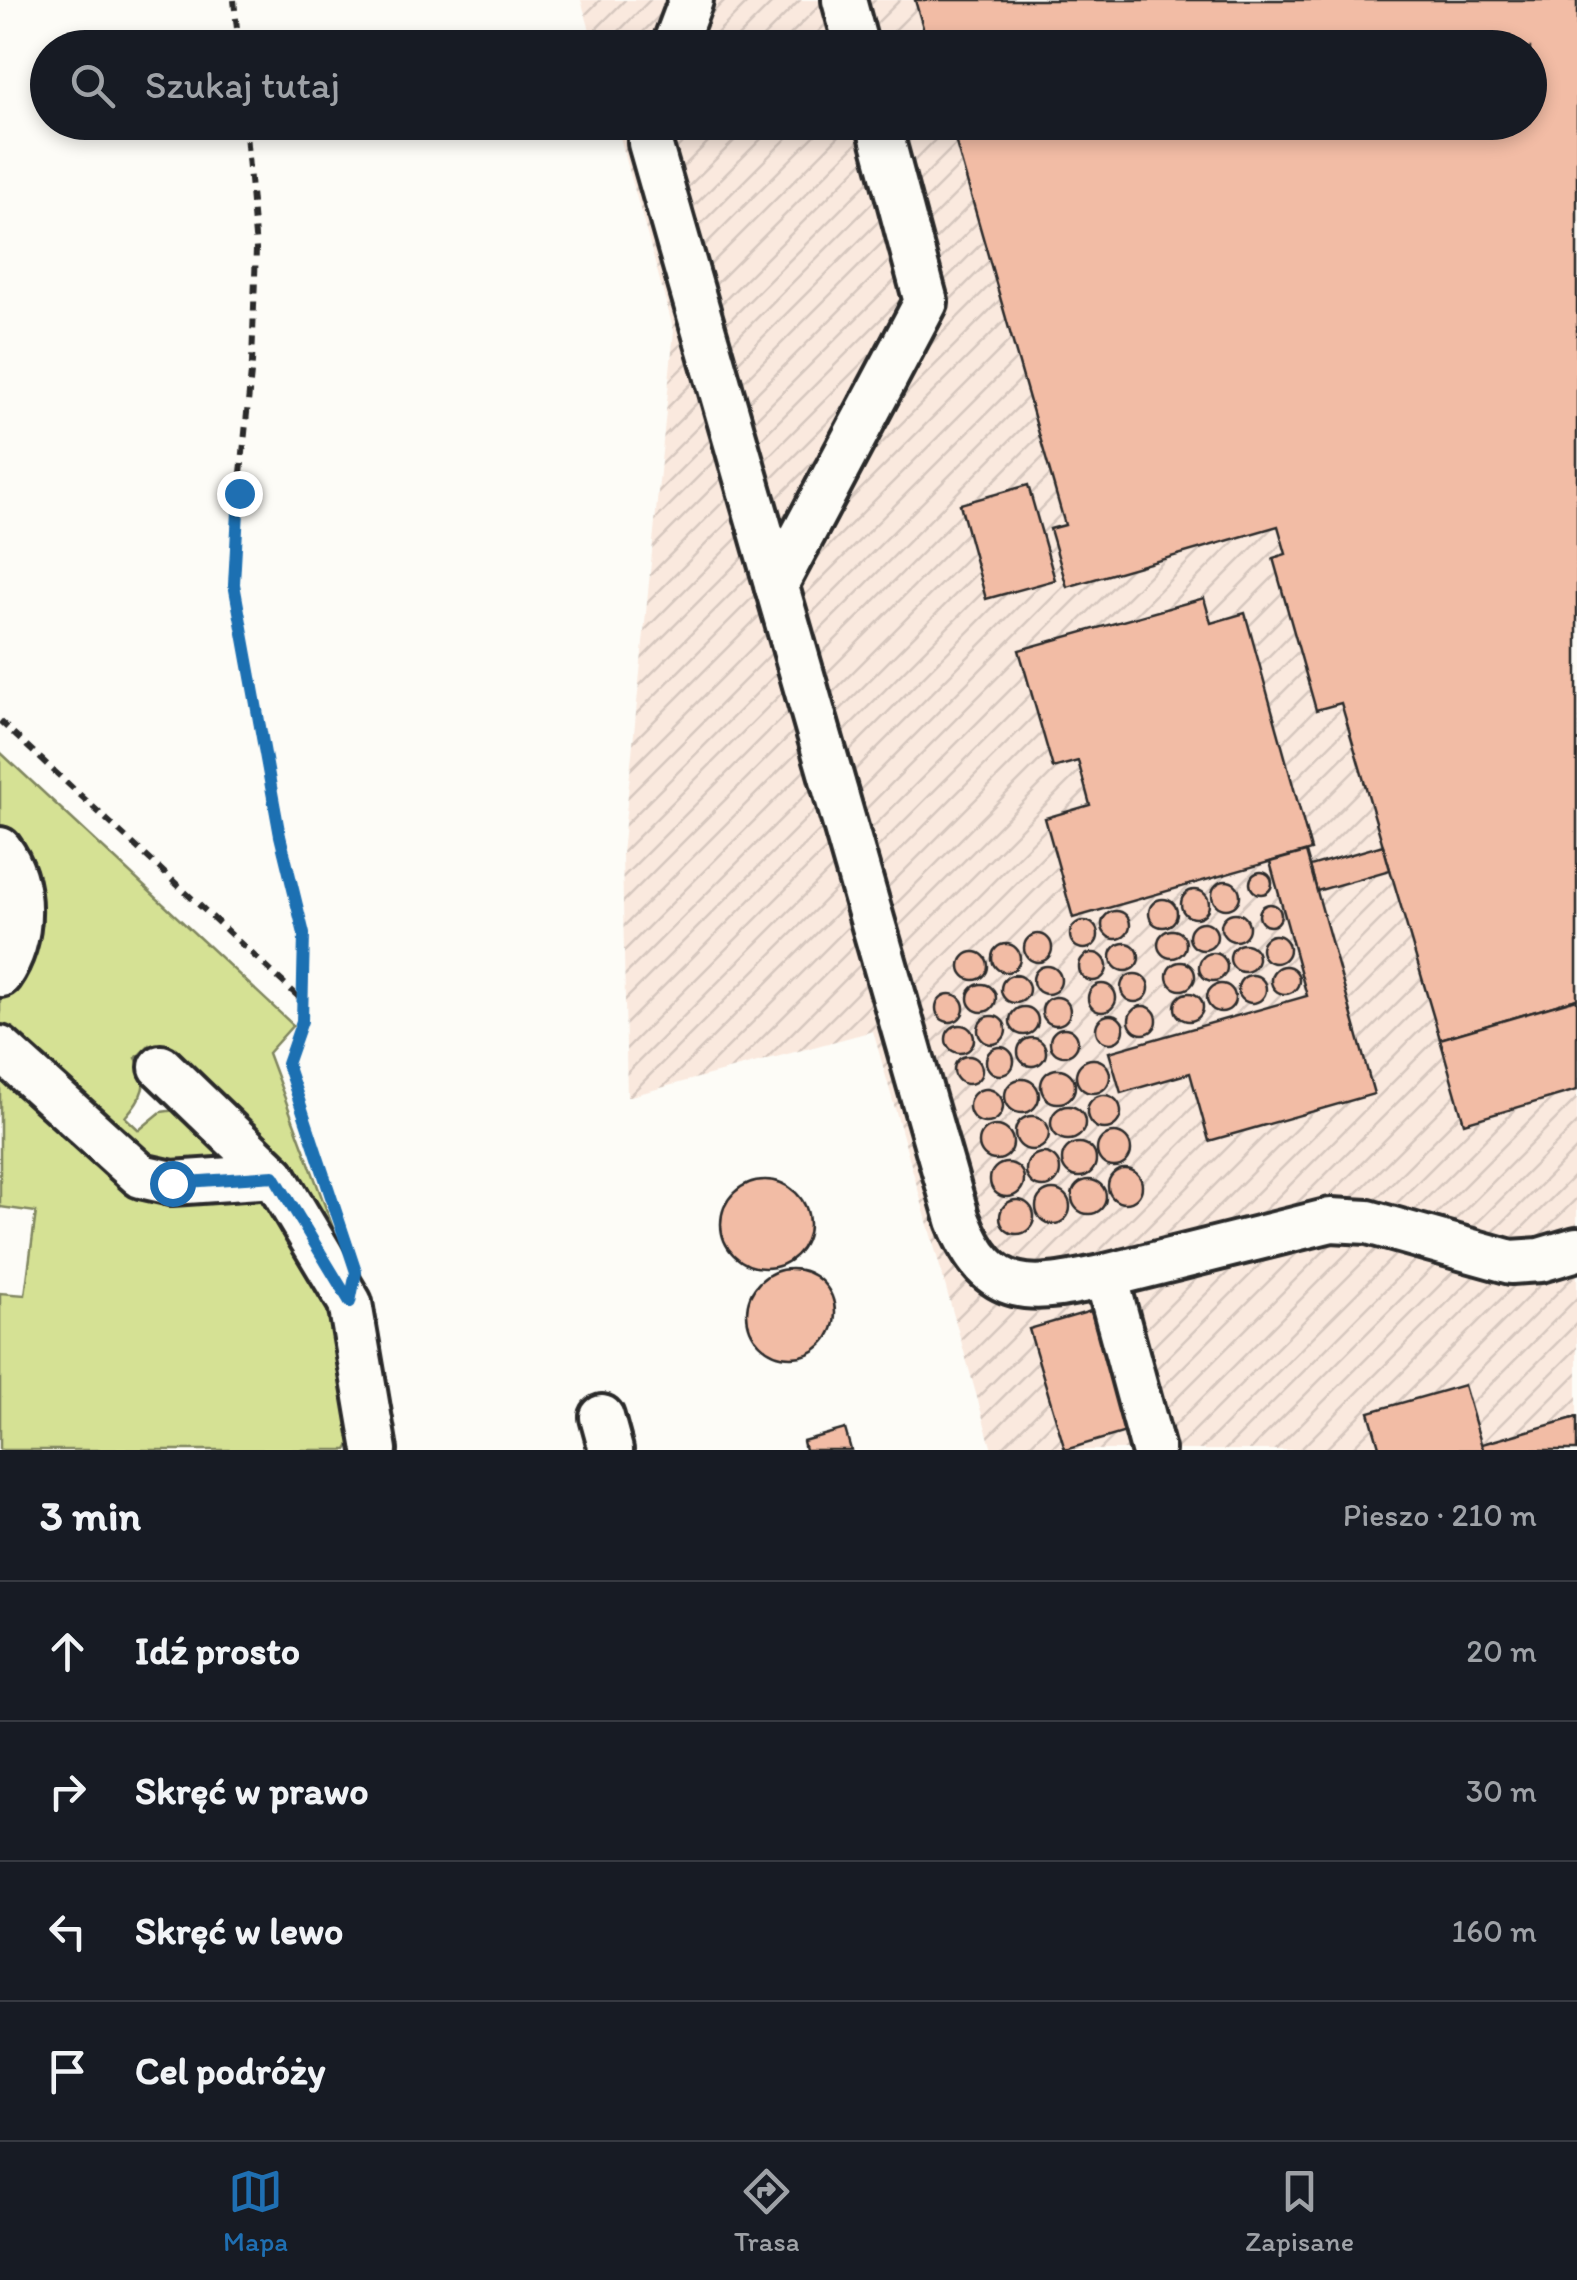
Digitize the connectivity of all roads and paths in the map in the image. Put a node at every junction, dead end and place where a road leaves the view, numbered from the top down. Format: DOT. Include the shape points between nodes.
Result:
graph roads {
  1 [pos="234,0"];
  2 [pos="691,0"];
  3 [pos="844,0"];
  4 [pos="237,30"];
  5 [pos="680,30"];
  6 [pos="852,30"];
  7 [pos="247,140"];
  8 [pos="650,140"];
  9 [pos="883,140"];
  10 [pos="776,584"];
  11 [pos="0,721"];
  12 [pos="0,848"];
  13 [pos="0,975"];
  14 [pos="302,1001"];
  15 [pos="0,1048"];
  16 [pos="160,1067"];
  17 [pos="274,1176"];
  18 [pos="331,1196"];
  19 [pos="1577,1249"];
  20 [pos="1106,1276"];
  21 [pos="375,1450"];
  22 [pos="1153,1450"];
  1 -- 4 [label="path"];
  2 -- 5 [label="lane"];
  3 -- 6 [label="lane"];
  7 -- 14 [label="path" via="256,249 234,584 304,934"];
  8 -- 10 [label="lane"];
  9 -- 10 [label="lane" via="926,302"];
  10 -- 20 [label="lane" via="970,1250 993,1276 1023,1288"];
  11 -- 14 [label="path"];
  12 -- 13 [label="lane" via="19,913"];
  14 -- 18 [label="path" via="287,1064"];
  15 -- 17 [label="lane" via="141,1176 172,1183"];
  16 -- 17 [label="lane"];
  17 -- 21 [label="lane" via="350,1302"];
  19 -- 20 [label="lane" via="1512,1262 1368,1222 1331,1220"];
  20 -- 22 [label="lane"];
}
